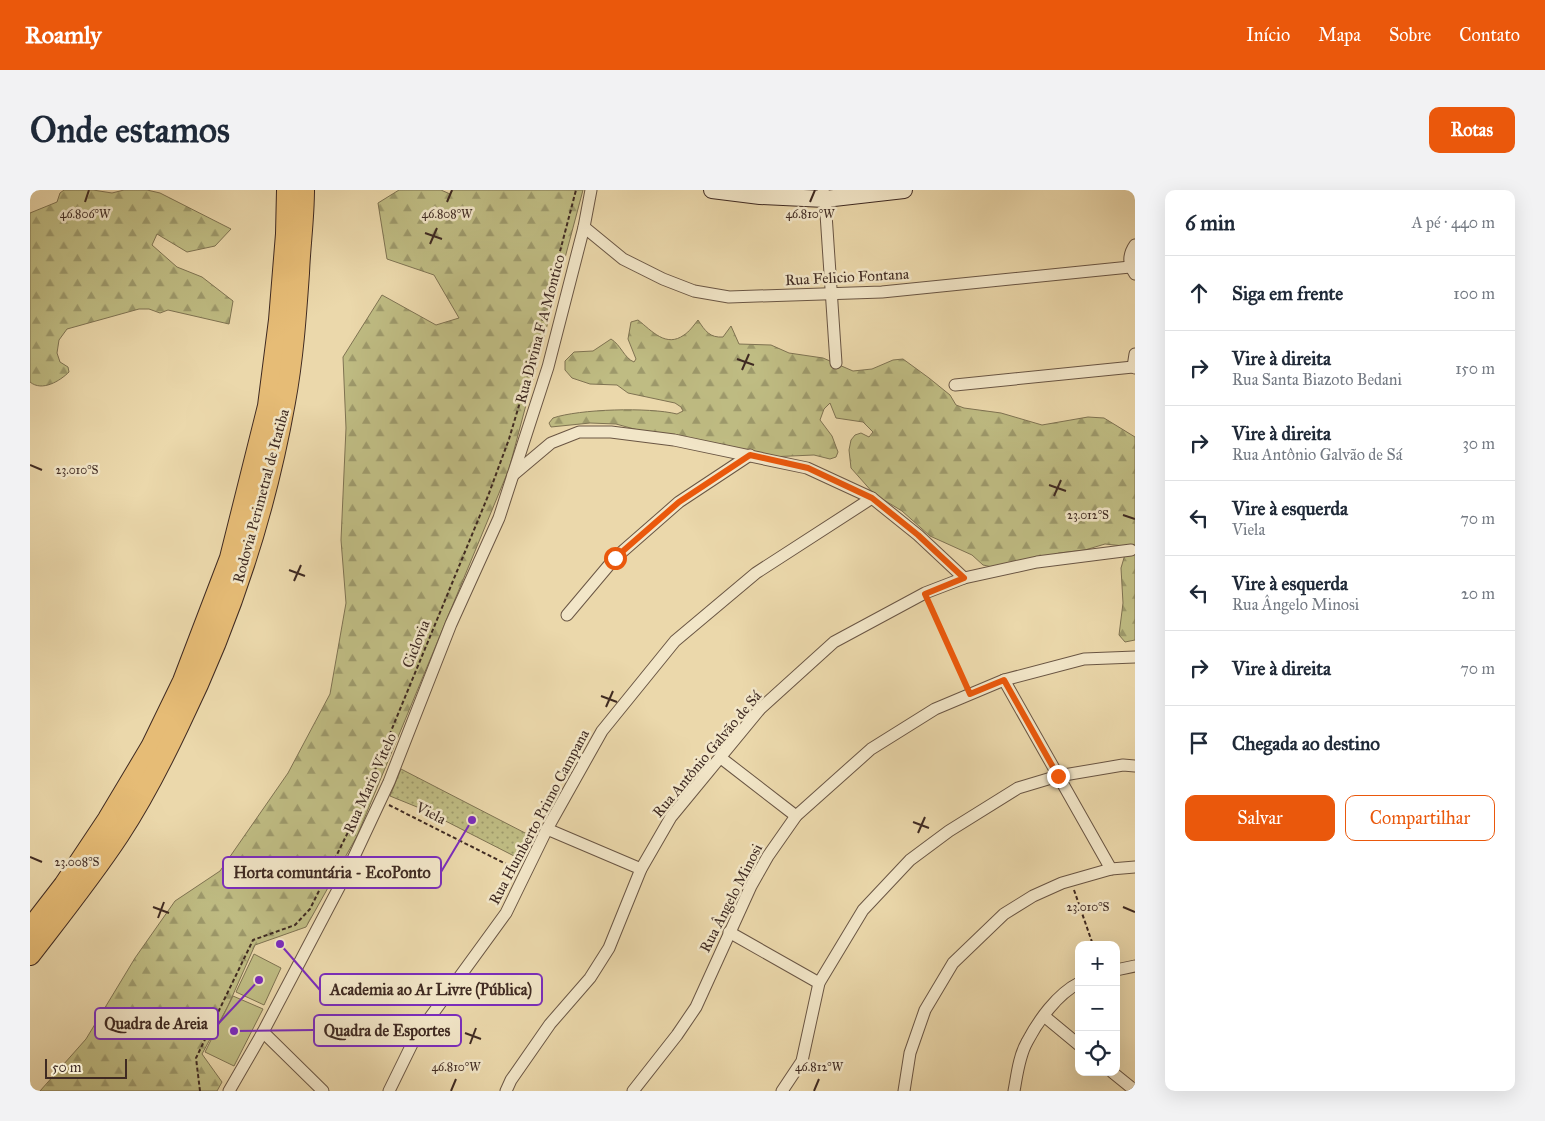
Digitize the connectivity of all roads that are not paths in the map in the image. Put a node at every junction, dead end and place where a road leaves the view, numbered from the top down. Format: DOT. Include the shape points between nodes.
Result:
graph roads {
  1 [pos="287,190"];
  2 [pos="304,190"];
  3 [pos="591,190"];
  4 [pos="712,190"];
  5 [pos="904,190"];
  6 [pos="824,194"];
  7 [pos="584,227"];
  8 [pos="1135,245"];
  9 [pos="1133,271"];
  10 [pos="833,295"];
  11 [pos="1135,354"];
  12 [pos="836,363"];
  13 [pos="1134,368"];
  14 [pos="955,385"];
  15 [pos="750,455"];
  16 [pos="513,475"];
  17 [pos="872,498"];
  18 [pos="1131,550"];
  19 [pos="964,578"];
  20 [pos="567,615"];
  21 [pos="1135,656"];
  22 [pos="1004,680"];
  23 [pos="721,758"];
  24 [pos="1135,766"];
  25 [pos="1058,776"];
  26 [pos="796,816"];
  27 [pos="547,829"];
  28 [pos="1135,867"];
  29 [pos="641,869"];
  30 [pos="1111,869"];
  31 [pos="30,929"];
  32 [pos="729,932"];
  33 [pos="30,956"];
  34 [pos="1135,966"];
  35 [pos="1120,969"];
  36 [pos="819,983"];
  37 [pos="1075,986"];
  38 [pos="1044,1016"];
  39 [pos="264,1032"];
  40 [pos="1075,1042"];
  41 [pos="1117,1076"];
  42 [pos="1133,1090"];
  43 [pos="229,1091"];
  44 [pos="323,1091"];
  45 [pos="389,1091"];
  46 [pos="506,1091"];
  47 [pos="633,1091"];
  48 [pos="782,1091"];
  49 [pos="904,1091"];
  50 [pos="908,1091"];
  51 [pos="1014,1091"];
  1 -- 31 [label="highway, Rodovia Perimetral de Itatiba" via="279,320 268,406 230,558 183,681 151,747 104,826"];
  2 -- 33 [label="highway, Rodovia Perimetral de Itatiba" via="295,326 285,401 248,554 227,617 194,696 143,795 119,835"];
  3 -- 7 [label="street, Rua Divina F A Montico"];
  4 -- 6 [label="main road" via="760,196"];
  5 -- 6 [label="main road"];
  6 -- 10 [label="street"];
  7 -- 10 [label="street, Rua Felicio Fontana" via="623,259 694,291 729,297"];
  7 -- 16 [label="street, Rua Divina F A Montico" via="548,367"];
  8 -- 9 [label="street" via="1131,252"];
  9 -- 10 [label="street, Rua Felicio Fontana"];
  10 -- 12 [label="street"];
  11 -- 13 [label="street"];
  13 -- 14 [label="street"];
  15 -- 16 [label="street" via="674,440 611,432 579,432 551,443"];
  15 -- 17 [label="street" via="808,468"];
  15 -- 20 [label="street" via="679,502 622,552"];
  16 -- 39 [label="street, Rua Mario Vitelo" via="499,518 451,624 380,800 345,876"];
  17 -- 19 [label="street"];
  17 -- 27 [label="street, Rua Humberto Primo Campana" via="756,573 675,641 602,731"];
  18 -- 19 [label="street, Rua Antônio Galvão de Sá" via="1037,562"];
  19 -- 23 [label="street, Rua Antônio Galvão de Sá" via="925,594 834,642 760,709"];
  21 -- 22 [label="street, Rua Ângelo Minosi" via="1084,658"];
  22 -- 25 [label="street"];
  22 -- 26 [label="street, Rua Ângelo Minosi" via="935,709 871,749"];
  23 -- 26 [label="street"];
  23 -- 29 [label="street, Rua Antônio Galvão de Sá" via="671,817"];
  24 -- 25 [label="street" via="1123,765"];
  25 -- 30 [label="street"];
  25 -- 36 [label="street" via="1018,788 910,860 864,910"];
  26 -- 32 [label="street, Rua Ângelo Minosi" via="768,856"];
  27 -- 29 [label="street"];
  27 -- 45 [label="street, Rua Humberto Primo Campana" via="506,914 415,1038"];
  28 -- 30 [label="street"];
  29 -- 46 [label="street, Rua Antônio Galvão de Sá" via="609,948 590,978 550,1024"];
  30 -- 49 [label="street" via="1071,880 1033,896 1004,914 953,963 925,1010 910,1053"];
  32 -- 36 [label="street"];
  32 -- 47 [label="street, Rua Ângelo Minosi" via="696,1007"];
  34 -- 35 [label="street"];
  36 -- 48 [label="street" via="802,1061"];
  37 -- 38 [label="street"];
  38 -- 40 [label="street"];
  38 -- 51 [label="street" via="1026,1043"];
  39 -- 43 [label="street, Rua Mario Vitelo"];
  39 -- 44 [label="street"];
  41 -- 42 [label="street"];
  49 -- 50 [label="street"];
}
